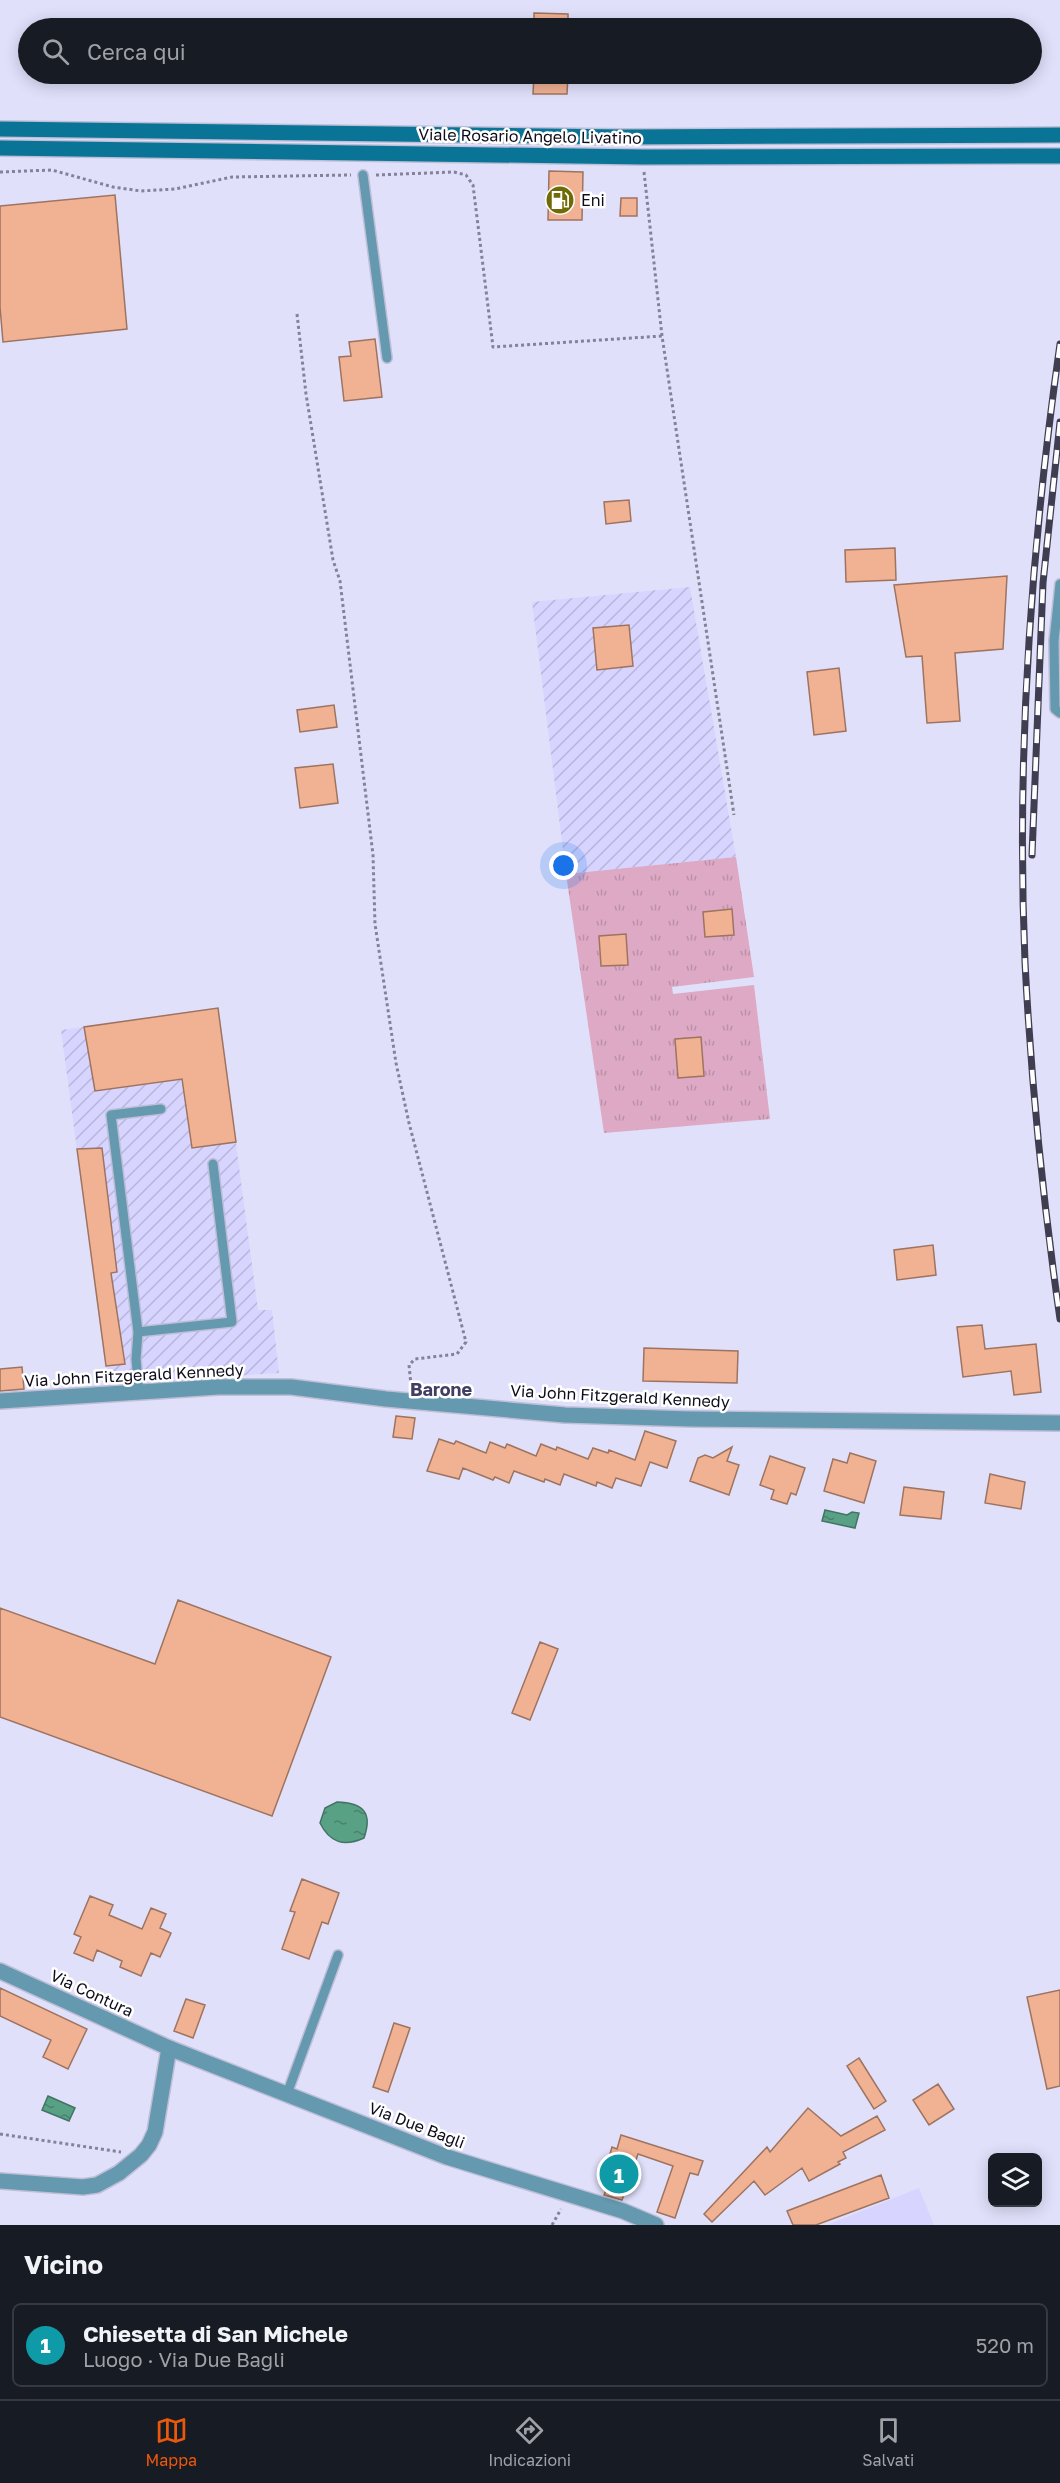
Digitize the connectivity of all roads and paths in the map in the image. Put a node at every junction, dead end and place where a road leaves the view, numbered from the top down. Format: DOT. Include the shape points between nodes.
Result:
graph roads {
  1 [pos="0,129"];
  2 [pos="1060,135"];
  3 [pos="0,148"];
  4 [pos="642,156"];
  5 [pos="1060,156"];
  6 [pos="363,175"];
  7 [pos="297,314"];
  8 [pos="387,358"];
  9 [pos="1060,584"];
  10 [pos="1060,713"];
  11 [pos="734,815"];
  12 [pos="161,1109"];
  13 [pos="213,1164"];
  14 [pos="138,1332"];
  15 [pos="140,1392"];
  16 [pos="0,1401"];
  17 [pos="415,1402"];
  18 [pos="1060,1423"];
  19 [pos="338,1955"];
  20 [pos="0,1971"];
  21 [pos="169,2048"];
  22 [pos="287,2094"];
  23 [pos="0,2134"];
  24 [pos="141,2155"];
  25 [pos="0,2181"];
  26 [pos="656,2225"];
  1 -- 2 [label="main road, Viale Rosario Angelo Livatino" via="622,137"];
  3 -- 4 [label="main road, Viale Rosario Angelo Livatino"];
  4 -- 5 [label="main road, Viale Rosario Angelo Livatino"];
  4 -- 11 [label="path" via="662,336"];
  6 -- 8 [label="lane"];
  7 -- 17 [label="path" via="306,394 333,560 342,592 373,855 375,924 396,1063 466,1342 457,1354 416,1359 409,1365"];
  9 -- 10 [label="lane" via="1054,641 1054,709"];
  12 -- 14 [label="lane" via="111,1115"];
  13 -- 14 [label="lane" via="232,1322"];
  14 -- 15 [label="lane"];
  15 -- 16 [label="street, Via John Fitzgerald Kennedy"];
  15 -- 17 [label="street, Via John Fitzgerald Kennedy" via="291,1387"];
  17 -- 18 [label="street, Via John Fitzgerald Kennedy" via="565,1415"];
  19 -- 22 [label="lane"];
  20 -- 21 [label="street, Via Contura"];
  21 -- 22 [label="street, Via Due Bagli"];
  21 -- 24 [label="street" via="159,2118"];
  22 -- 26 [label="street, Via Due Bagli" via="447,2157 623,2211"];
  23 -- 24 [label="path"];
  24 -- 25 [label="street" via="118,2173 90,2186"];
}
